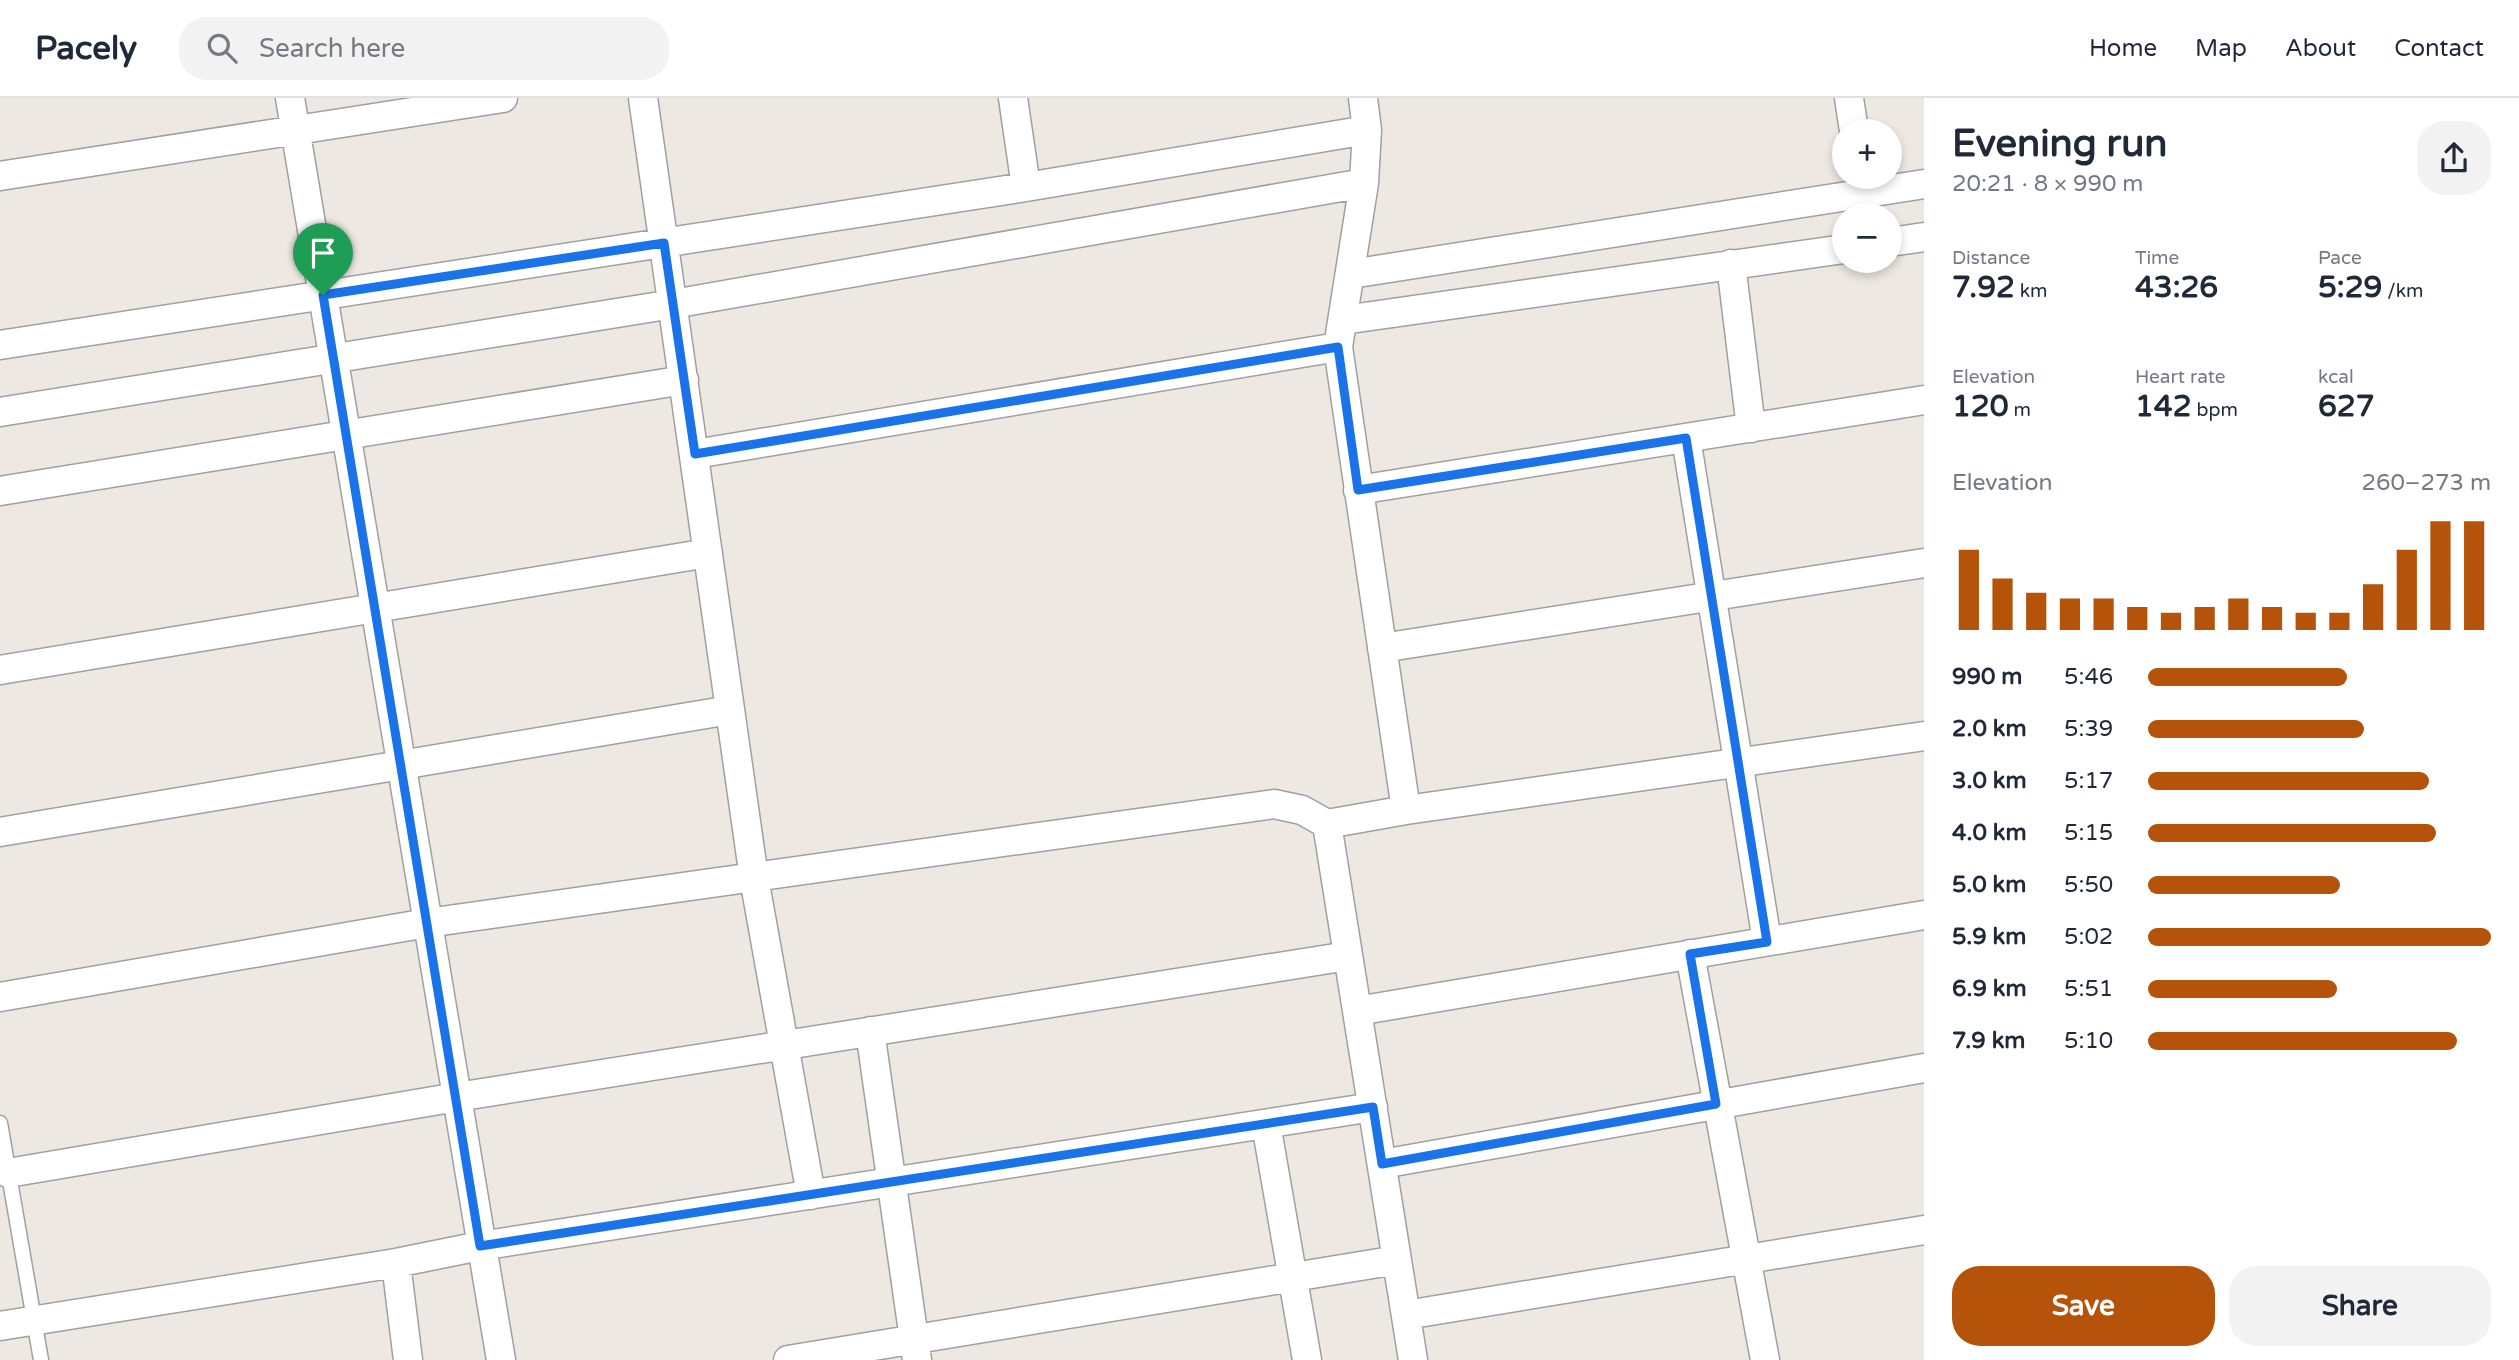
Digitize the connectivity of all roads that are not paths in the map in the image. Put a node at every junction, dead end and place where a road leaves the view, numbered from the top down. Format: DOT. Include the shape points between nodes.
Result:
graph roads {
  1 [pos="290,98"];
  2 [pos="503,98"];
  3 [pos="643,98"];
  4 [pos="1013,98"];
  5 [pos="1363,98"];
  6 [pos="1849,98"];
  7 [pos="1852,119"];
  8 [pos="295,130"];
  9 [pos="1367,130"];
  10 [pos="0,176"];
  11 [pos="1364,183"];
  12 [pos="1902,184"];
  13 [pos="1924,184"];
  14 [pos="1026,187"];
  15 [pos="1840,189"];
  16 [pos="1924,237"];
  17 [pos="1902,240"];
  18 [pos="664,243"];
  19 [pos="1832,250"];
  20 [pos="1731,264"];
  21 [pos="1351,274"];
  22 [pos="323,295"];
  23 [pos="673,304"];
  24 [pos="1343,320"];
  25 [pos="0,345"];
  26 [pos="1338,347"];
  27 [pos="332,360"];
  28 [pos="684,380"];
  29 [pos="1924,400"];
  30 [pos="0,412"];
  31 [pos="1751,428"];
  32 [pos="346,435"];
  33 [pos="1686,438"];
  34 [pos="695,454"];
  35 [pos="1358,490"];
  36 [pos="0,491"];
  37 [pos="708,553"];
  38 [pos="1924,563"];
  39 [pos="1711,596"];
  40 [pos="374,608"];
  41 [pos="1382,648"];
  42 [pos="0,670"];
  43 [pos="730,710"];
  44 [pos="1924,736"];
  45 [pos="1739,763"];
  46 [pos="401,765"];
  47 [pos="1406,810"];
  48 [pos="1326,824"];
  49 [pos="0,832"];
  50 [pos="754,878"];
  51 [pos="1924,915"];
  52 [pos="426,923"];
  53 [pos="1767,942"];
  54 [pos="1690,954"];
  55 [pos="1348,956"];
  56 [pos="0,997"];
  57 [pos="1357,1012"];
  58 [pos="870,1031"];
  59 [pos="784,1045"];
  60 [pos="1924,1068"];
  61 [pos="457,1097"];
  62 [pos="1716,1104"];
  63 [pos="1373,1107"];
  64 [pos="0,1123"];
  65 [pos="1266,1124"];
  66 [pos="1382,1164"];
  67 [pos="8,1173"];
  68 [pos="892,1182"];
  69 [pos="811,1195"];
  70 [pos="1924,1230"];
  71 [pos="480,1246"];
  72 [pos="1397,1260"];
  73 [pos="1744,1260"];
  74 [pos="396,1263"];
  75 [pos="1292,1277"];
  76 [pos="1406,1315"];
  77 [pos="36,1320"];
  78 [pos="0,1326"];
  79 [pos="915,1350"];
  80 [pos="41,1360"];
  81 [pos="408,1360"];
  82 [pos="501,1360"];
  83 [pos="788,1360"];
  84 [pos="1307,1360"];
  85 [pos="1413,1360"];
  86 [pos="1765,1360"];
  1 -- 8 [label="street"];
  2 -- 8 [label="street"];
  3 -- 18 [label="street"];
  4 -- 14 [label="street"];
  5 -- 9 [label="street"];
  6 -- 7 [label="street"];
  8 -- 10 [label="street"];
  8 -- 22 [label="street"];
  9 -- 11 [label="street"];
  9 -- 14 [label="street"];
  11 -- 21 [label="street"];
  11 -- 23 [label="street"];
  12 -- 13 [label="street"];
  14 -- 18 [label="street"];
  15 -- 21 [label="street"];
  16 -- 17 [label="street"];
  18 -- 22 [label="street"];
  18 -- 23 [label="street"];
  19 -- 20 [label="street"];
  20 -- 24 [label="street"];
  20 -- 31 [label="street"];
  21 -- 24 [label="street"];
  22 -- 25 [label="street"];
  22 -- 27 [label="street"];
  23 -- 27 [label="street"];
  23 -- 28 [label="street"];
  24 -- 26 [label="street"];
  26 -- 34 [label="street"];
  26 -- 35 [label="street"];
  27 -- 30 [label="street"];
  27 -- 32 [label="street"];
  28 -- 32 [label="street"];
  28 -- 34 [label="street"];
  29 -- 31 [label="street"];
  31 -- 33 [label="street"];
  32 -- 36 [label="street"];
  32 -- 40 [label="street"];
  33 -- 35 [label="street"];
  33 -- 39 [label="street"];
  34 -- 37 [label="street"];
  35 -- 41 [label="street"];
  37 -- 40 [label="street"];
  37 -- 43 [label="street"];
  38 -- 39 [label="street"];
  39 -- 41 [label="street"];
  39 -- 45 [label="street"];
  40 -- 42 [label="street"];
  40 -- 46 [label="street"];
  41 -- 47 [label="street"];
  43 -- 46 [label="street"];
  43 -- 50 [label="street"];
  44 -- 45 [label="street"];
  45 -- 47 [label="street"];
  45 -- 53 [label="street"];
  46 -- 49 [label="street"];
  46 -- 52 [label="street"];
  47 -- 48 [label="street"];
  48 -- 50 [label="street" via="1302,810 1274,804"];
  48 -- 55 [label="street"];
  50 -- 52 [label="street"];
  50 -- 59 [label="street"];
  51 -- 53 [label="street"];
  52 -- 56 [label="street"];
  52 -- 61 [label="street"];
  53 -- 54 [label="street"];
  54 -- 57 [label="street"];
  54 -- 62 [label="street"];
  55 -- 57 [label="street"];
  55 -- 58 [label="street"];
  57 -- 63 [label="street"];
  58 -- 59 [label="street"];
  58 -- 68 [label="street"];
  59 -- 61 [label="street"];
  59 -- 69 [label="street"];
  60 -- 62 [label="street"];
  61 -- 67 [label="street"];
  61 -- 71 [label="street"];
  62 -- 66 [label="street"];
  62 -- 73 [label="street"];
  63 -- 65 [label="street"];
  63 -- 66 [label="street"];
  64 -- 67 [label="lane"];
  65 -- 68 [label="street"];
  65 -- 75 [label="street"];
  66 -- 72 [label="street"];
  67 -- 77 [label="lane"];
  68 -- 69 [label="street"];
  68 -- 79 [label="street"];
  69 -- 71 [label="street"];
  70 -- 73 [label="street"];
  71 -- 74 [label="street"];
  71 -- 82 [label="street"];
  72 -- 75 [label="street"];
  72 -- 76 [label="street"];
  73 -- 76 [label="street"];
  73 -- 86 [label="street"];
  74 -- 77 [label="street"];
  74 -- 81 [label="street"];
  75 -- 79 [label="street"];
  75 -- 84 [label="street"];
  76 -- 85 [label="street"];
  77 -- 78 [label="street"];
  77 -- 80 [label="lane"];
  79 -- 83 [label="street"];
}
